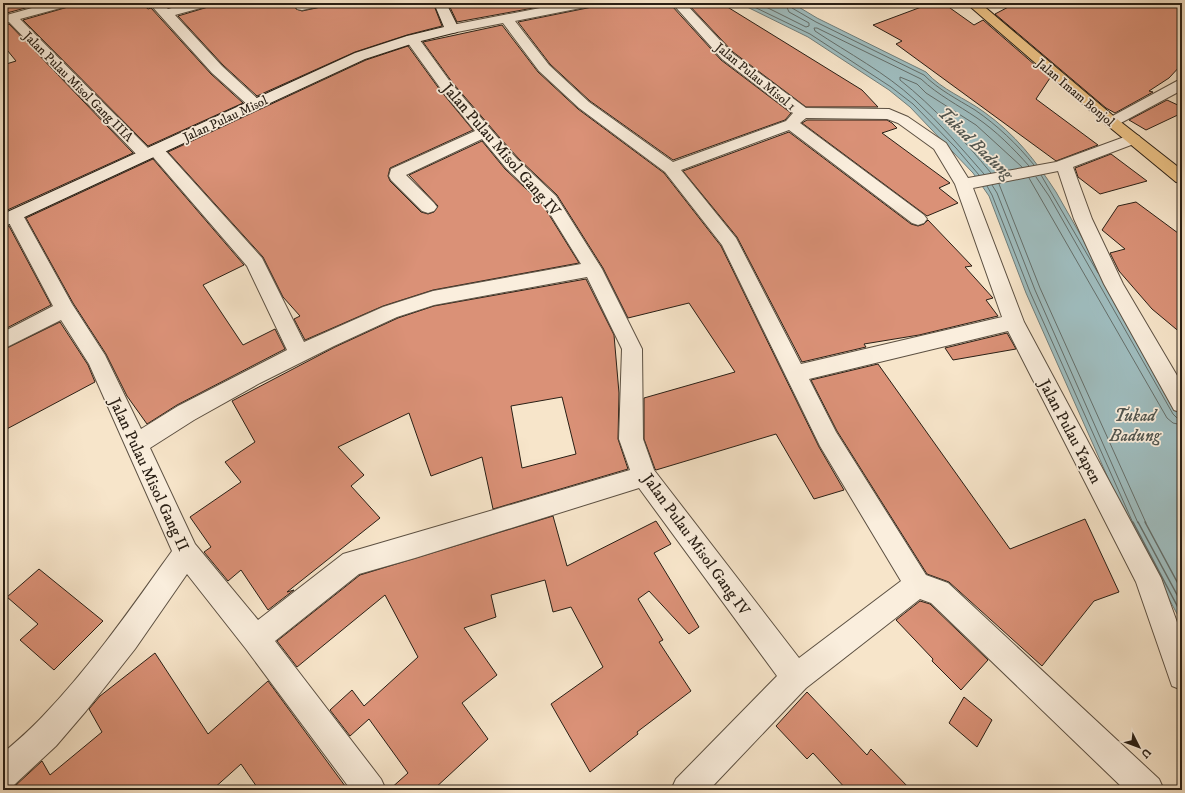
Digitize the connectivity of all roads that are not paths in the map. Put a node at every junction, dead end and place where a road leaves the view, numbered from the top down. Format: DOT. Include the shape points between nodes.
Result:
graph roads {
  1 [pos="64,3"];
  2 [pos="155,3"];
  3 [pos="204,3"];
  4 [pos="317,3"];
  5 [pos="440,3"];
  6 [pos="586,3"];
  7 [pos="678,3"];
  8 [pos="972,3"];
  9 [pos="39,6"];
  10 [pos="302,6"];
  11 [pos="167,13"];
  12 [pos="506,18"];
  13 [pos="7,19"];
  14 [pos="452,29"];
  15 [pos="412,39"];
  16 [pos="1182,84"];
  17 [pos="255,104"];
  18 [pos="796,118"];
  19 [pos="1112,122"];
  20 [pos="486,132"];
  21 [pos="1133,139"];
  22 [pos="151,152"];
  23 [pos="1062,166"];
  24 [pos="670,168"];
  25 [pos="1182,178"];
  26 [pos="970,183"];
  27 [pos="428,207"];
  28 [pos="9,219"];
  29 [pos="918,220"];
  30 [pos="593,269"];
  31 [pos="65,309"];
  32 [pos="1014,322"];
  33 [pos="3,341"];
  34 [pos="299,354"];
  35 [pos="796,376"];
  36 [pos="1182,404"];
  37 [pos="137,444"];
  38 [pos="644,476"];
  39 [pos="186,553"];
  40 [pos="914,584"];
  41 [pos="256,639"];
  42 [pos="1182,676"];
  43 [pos="796,678"];
  44 [pos="3,774"];
  45 [pos="370,790"];
  46 [pos="687,790"];
  47 [pos="1148,790"];
  1 -- 9 [label="street"];
  2 -- 11 [label="street"];
  3 -- 11 [label="street"];
  4 -- 10 [label="street"];
  5 -- 14 [label="street"];
  6 -- 12 [label="street"];
  7 -- 18 [label="street, Jalan Pulau Misol 1" via="727,56"];
  8 -- 19 [label="highway, Jalan Imam Bonjol"];
  9 -- 13 [label="street"];
  11 -- 17 [label="street" via="214,66"];
  12 -- 14 [label="street"];
  12 -- 24 [label="street" via="544,68 579,100"];
  13 -- 22 [label="street, Jalan Pulau Misol Gang IIIA"];
  14 -- 15 [label="street, Jalan Pulau Misol"];
  15 -- 17 [label="street, Jalan Pulau Misol" via="368,52"];
  15 -- 20 [label="street, Jalan Pulau Misol Gang IV" via="446,86"];
  16 -- 19 [label="street"];
  17 -- 22 [label="street, Jalan Pulau Misol"];
  18 -- 24 [label="street"];
  18 -- 26 [label="street, Jalan Pulau Misol 1" via="889,114 903,120 940,146"];
  18 -- 29 [label="street"];
  19 -- 21 [label="highway, Jalan Imam Bonjol"];
  20 -- 27 [label="street" via="397,173 397,176"];
  20 -- 30 [label="street, Jalan Pulau Misol Gang IV" via="512,164 550,200"];
  21 -- 23 [label="street"];
  21 -- 25 [label="highway, Jalan Imam Bonjol"];
  22 -- 28 [label="street, Jalan Pulau Misol"];
  22 -- 34 [label="street, Jalan Pulau Misol Gang IIIA" via="255,263"];
  23 -- 26 [label="street"];
  23 -- 36 [label="street" via="1083,220 1114,284"];
  24 -- 35 [label="street" via="730,242"];
  26 -- 32 [label="street, Jalan Pulau Yapen"];
  28 -- 31 [label="street, Jalan Pulau Misol Gang II"];
  30 -- 34 [label="street" via="433,298 390,312"];
  30 -- 38 [label="street, Jalan Pulau Misol Gang IV" via="632,349 631,439"];
  31 -- 33 [label="street"];
  31 -- 37 [label="street, Jalan Pulau Misol Gang II" via="98,361"];
  32 -- 35 [label="street" via="806,371"];
  32 -- 42 [label="street, Jalan Pulau Yapen" via="1148,578"];
  34 -- 37 [label="street" via="186,413"];
  35 -- 40 [label="street" via="828,439 915,580"];
  37 -- 39 [label="street, Jalan Pulau Misol Gang II"];
  38 -- 41 [label="street" via="352,564"];
  38 -- 43 [label="street, Jalan Pulau Misol Gang IV"];
  39 -- 41 [label="street, Jalan Pulau Misol Gang II"];
  39 -- 44 [label="street" via="99,673 57,723"];
  40 -- 43 [label="street" via="911,589"];
  40 -- 47 [label="street" via="939,592"];
  41 -- 45 [label="street, Jalan Pulau Misol Gang II"];
  43 -- 46 [label="street"];
}
